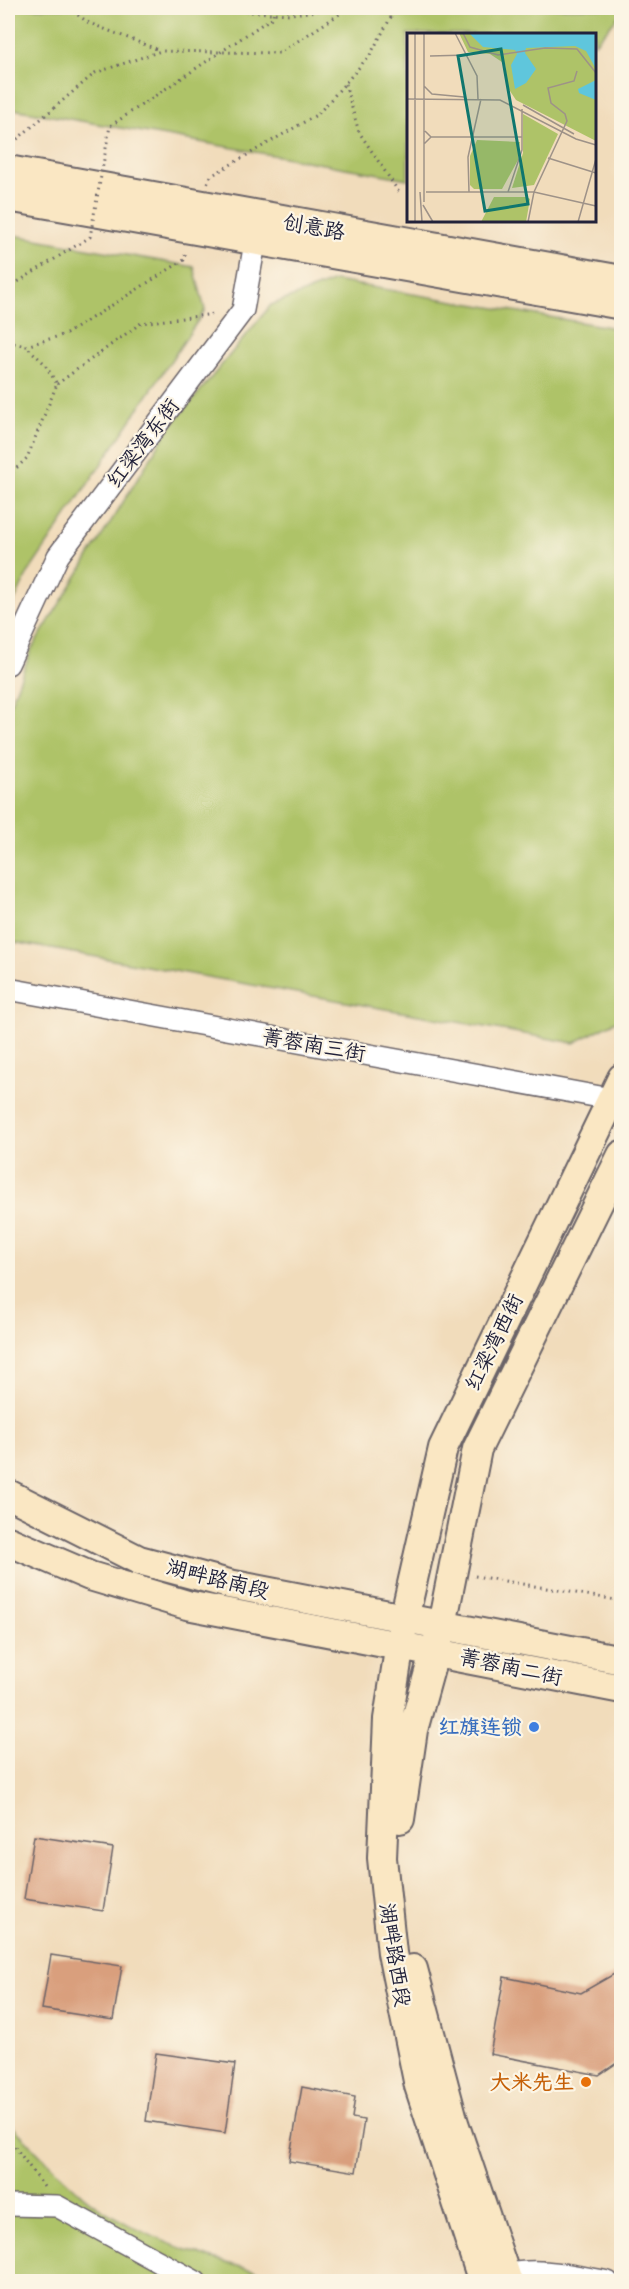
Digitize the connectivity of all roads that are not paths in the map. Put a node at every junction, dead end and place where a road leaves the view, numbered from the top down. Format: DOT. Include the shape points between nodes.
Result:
graph roads {
  1 [pos="8,171"];
  2 [pos="8,197"];
  3 [pos="196,217"];
  4 [pos="257,228"];
  5 [pos="621,280"];
  6 [pos="621,305"];
  7 [pos="8,664"];
  8 [pos="8,989"];
  9 [pos="618,1093"];
  10 [pos="621,1155"];
  11 [pos="8,1494"];
  12 [pos="8,1541"];
  13 [pos="402,1632"];
  14 [pos="438,1638"];
  15 [pos="621,1660"];
  16 [pos="621,1689"];
  17 [pos="8,2205"];
  18 [pos="495,2279"];
  19 [pos="196,2282"];
  20 [pos="609,2282"];
  1 -- 3 [label="main road, 创意路"];
  2 -- 3 [label="main road, 创意路"];
  3 -- 4 [label="main road, 创意路"];
  4 -- 5 [label="main road, 创意路"];
  4 -- 6 [label="main road, 创意路"];
  4 -- 7 [label="street, 红梁湾东街" via="243,310 58,556"];
  8 -- 9 [label="street, 菁蓉南三街"];
  9 -- 13 [label="main road, 红梁湾西街" via="443,1448"];
  10 -- 14 [label="main road, 红梁湾西街" via="477,1449"];
  11 -- 13 [label="main road, 湖畔路南段" via="139,1560"];
  12 -- 13 [label="main road, 湖畔路南段" via="90,1576 187,1605"];
  13 -- 14 [label="main road, 湖畔路南段"];
  13 -- 18 [label="main road, 湖畔路西段" via="388,1719 381,1858 392,1953 419,2086"];
  14 -- 15 [label="main road, 菁蓉南二街"];
  14 -- 16 [label="main road, 菁蓉南二街"];
  14 -- 18 [label="main road, 湖畔路西段" via="413,1730 397,1835 410,1949"];
  17 -- 19 [label="street" via="57,2206"];
  18 -- 20 [label="street" via="561,2272"];
}
